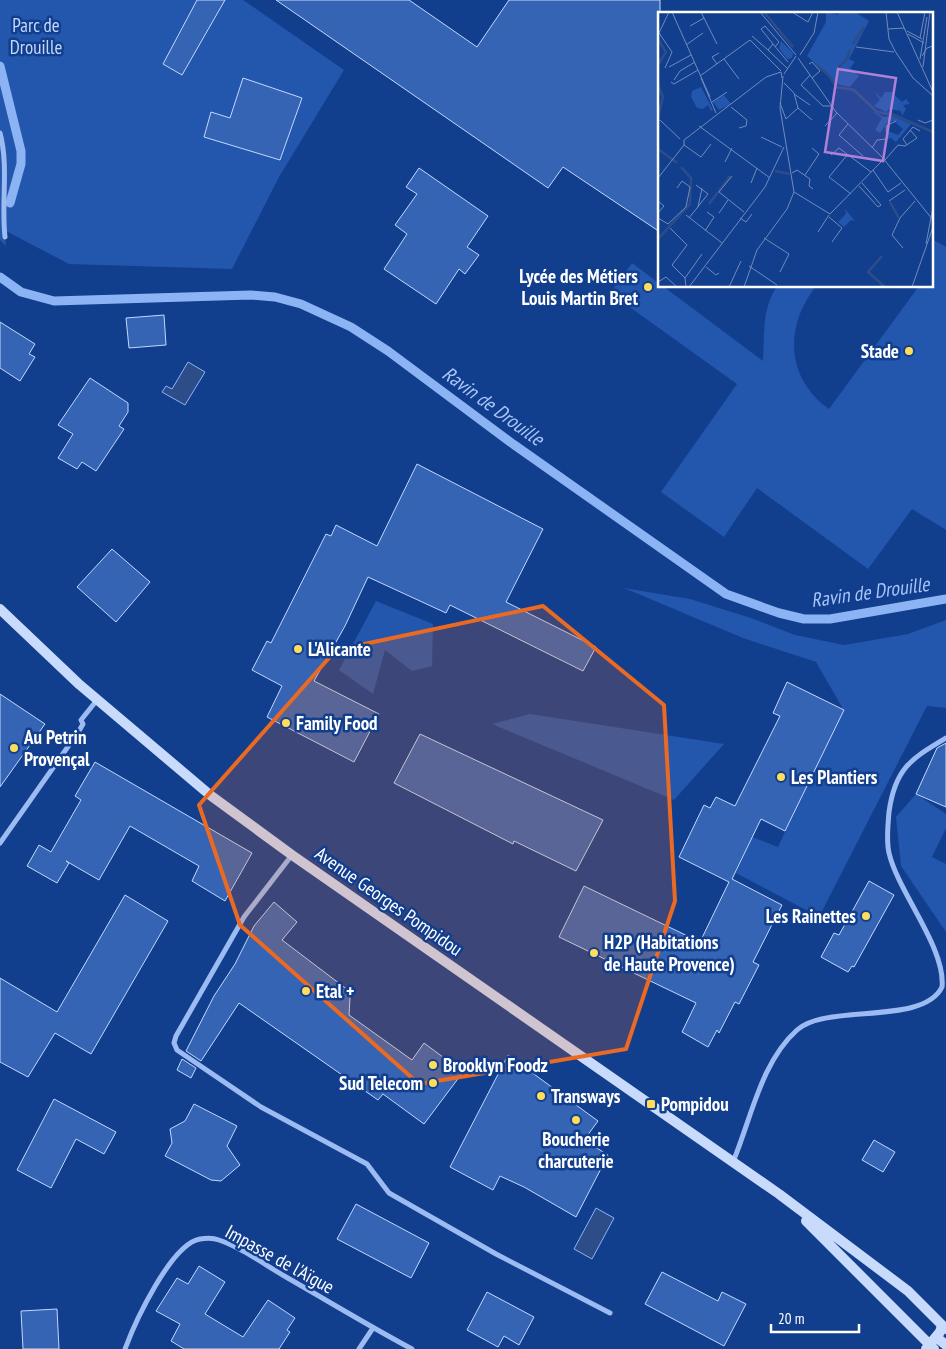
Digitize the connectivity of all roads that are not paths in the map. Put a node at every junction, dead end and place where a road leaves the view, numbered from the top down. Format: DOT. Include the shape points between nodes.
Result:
graph roads {
  1 [pos="0,134"];
  2 [pos="5,237"];
  3 [pos="1,611"];
  4 [pos="98,700"];
  5 [pos="946,738"];
  6 [pos="0,842"];
  7 [pos="292,855"];
  8 [pos="733,1162"];
  9 [pos="778,1194"];
  10 [pos="610,1313"];
  11 [pos="944,1327"];
  12 [pos="373,1328"];
  13 [pos="936,1337"];
  14 [pos="946,1345"];
  15 [pos="929,1348"];
  16 [pos="125,1349"];
  17 [pos="360,1349"];
  18 [pos="412,1349"];
  1 -- 2 [label="street" via="4,148 2,213"];
  3 -- 4 [label="main road, Avenue Georges Pompidou"];
  4 -- 6 [label="street" via="81,720 83,724 79,731 46,780"];
  4 -- 7 [label="main road, Avenue Georges Pompidou" via="210,795"];
  5 -- 8 [label="street" via="920,754 902,772 895,786 887,829 894,868 940,947 945,976 942,988 925,1003 813,1022 798,1029 769,1070"];
  7 -- 8 [label="main road, Avenue Georges Pompidou"];
  7 -- 10 [label="street" via="244,917 176,1036 177,1050 261,1107 367,1164 390,1193 496,1254"];
  8 -- 9 [label="main road, Avenue Georges Pompidou"];
  9 -- 11 [label="main road, Avenue Georges Pompidou" via="908,1291"];
  9 -- 15 [label="main road, Avenue Georges Pompidou" via="867,1280"];
  11 -- 13 [label="main road"];
  12 -- 16 [label="street, Impasse de l'Aïgue" via="220,1240 200,1239 182,1249 150,1294"];
  12 -- 17 [label="street"];
  12 -- 18 [label="street, Impasse de l'Aïgue"];
  13 -- 14 [label="main road"];
  13 -- 15 [label="main road"];
}
